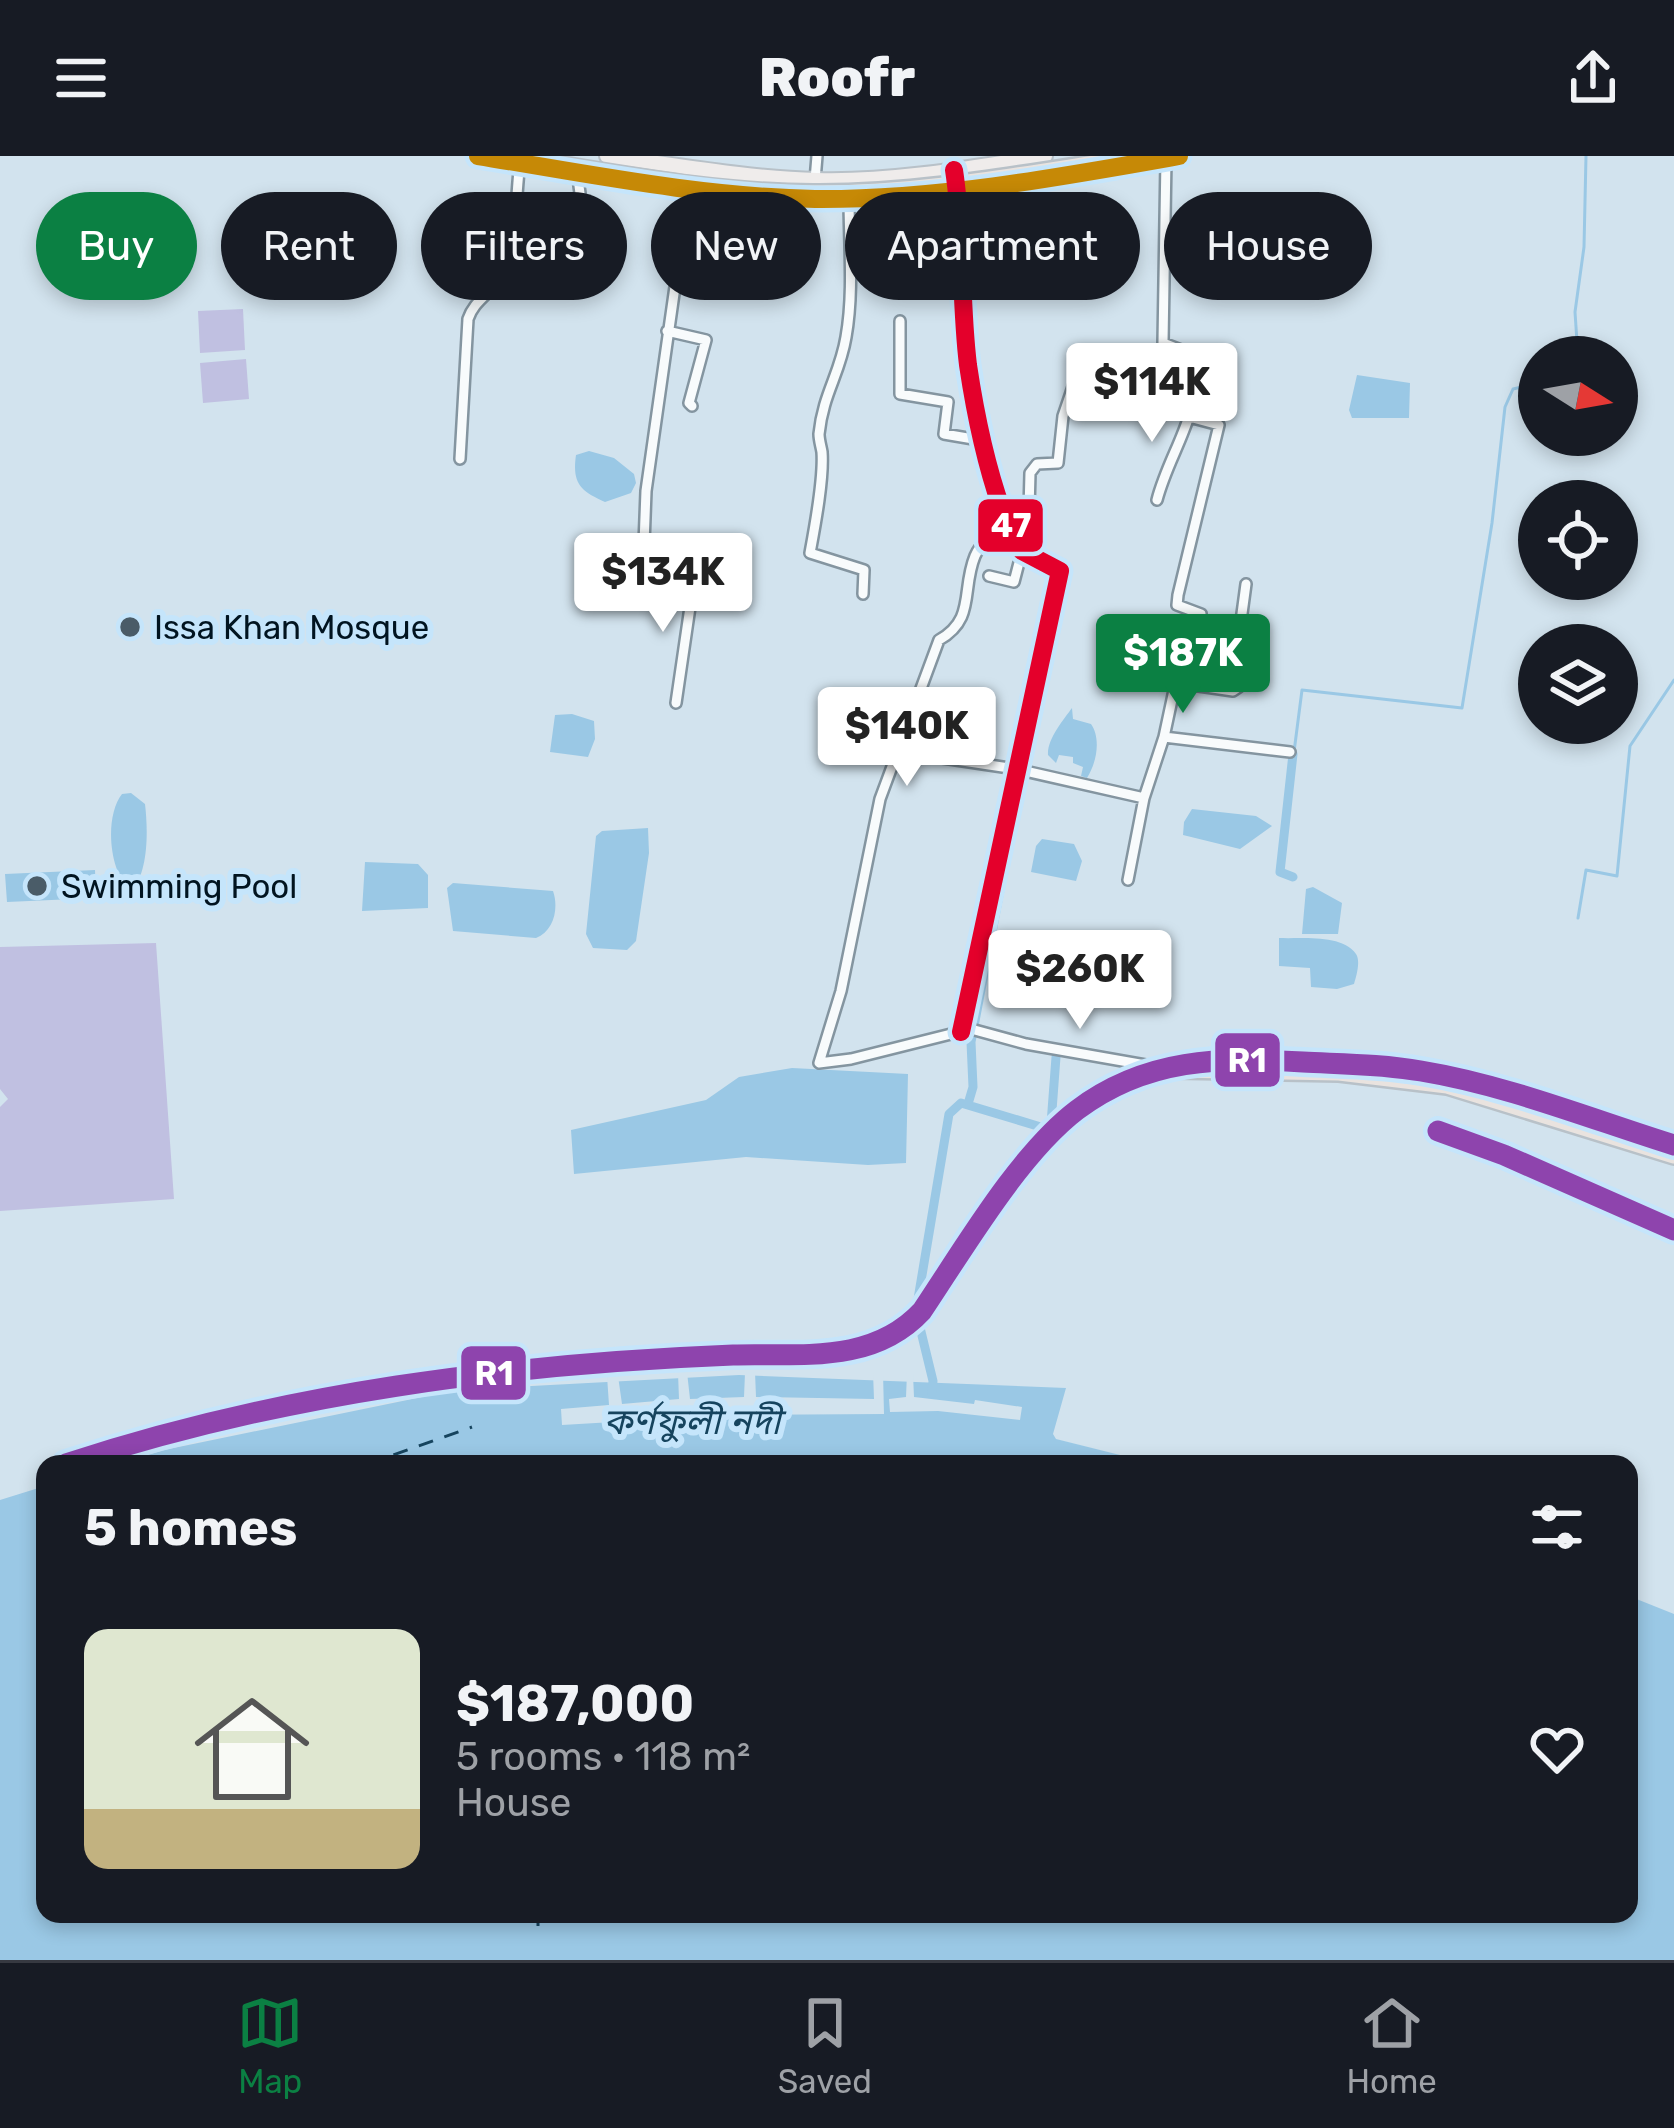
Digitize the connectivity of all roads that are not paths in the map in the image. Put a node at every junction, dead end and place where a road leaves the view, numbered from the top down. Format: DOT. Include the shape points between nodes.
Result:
graph roads {
  1 [pos="478,156"];
  2 [pos="607,156"];
  3 [pos="817,156"];
  4 [pos="1045,156"];
  5 [pos="1076,156"];
  6 [pos="1140,156"];
  7 [pos="1035,157"];
  8 [pos="1173,157"];
  9 [pos="512,159"];
  10 [pos="647,159"];
  11 [pos="574,163"];
  12 [pos="963,164"];
  13 [pos="815,180"];
  14 [pos="689,188"];
  15 [pos="957,188"];
  16 [pos="914,192"];
  17 [pos="845,198"];
  18 [pos="849,300"];
  19 [pos="900,320"];
  20 [pos="667,331"];
  21 [pos="1193,402"];
  22 [pos="692,406"];
  23 [pos="1189,417"];
  24 [pos="985,441"];
  25 [pos="460,459"];
  26 [pos="1157,500"];
  27 [pos="1004,517"];
  28 [pos="1013,529"];
  29 [pos="644,544"];
  30 [pos="1022,550"];
  31 [pos="695,574"];
  32 [pos="989,576"];
  33 [pos="1246,584"];
  34 [pos="863,594"];
  35 [pos="1178,683"];
  36 [pos="676,703"];
  37 [pos="1164,737"];
  38 [pos="895,751"];
  39 [pos="1290,752"];
  40 [pos="1016,769"];
  41 [pos="1144,798"];
  42 [pos="1128,880"];
  43 [pos="970,1030"];
  44 [pos="1174,1070"];
  45 [pos="1674,1156"];
  1 -- 9 [label="main road"];
  2 -- 10 [label="main road"];
  3 -- 13 [label="street"];
  4 -- 7 [label="main road"];
  5 -- 11 [label="highway, bridge" via="813,185"];
  6 -- 9 [label="highway, bridge" via="813,194"];
  7 -- 12 [label="main road"];
  8 -- 15 [label="main road"];
  8 -- 21 [label="street" via="1163,343 1207,360"];
  9 -- 11 [label="main road"];
  9 -- 25 [label="street" via="506,263 468,319"];
  10 -- 13 [label="main road"];
  11 -- 14 [label="main road"];
  12 -- 13 [label="main road"];
  12 -- 15 [label="street"];
  14 -- 17 [label="main road"];
  14 -- 20 [label="street"];
  15 -- 16 [label="main road"];
  15 -- 24 [label="street" via="968,365"];
  18 -- 34 [label="street" via="818,440 810,554 864,570"];
  19 -- 24 [label="street" via="900,394 948,402 944,434"];
  20 -- 22 [label="street" via="706,339"];
  20 -- 29 [label="street"];
  21 -- 23 [label="street"];
  21 -- 28 [label="street" via="1076,378 1058,464 1030,472 1029,510"];
  23 -- 26 [label="street"];
  23 -- 35 [label="street" via="1219,425 1178,596 1178,605 1202,614 1197,644 1183,648"];
  24 -- 27 [label="street"];
  27 -- 28 [label="street"];
  27 -- 38 [label="street" via="976,555 963,618 939,640"];
  28 -- 30 [label="street"];
  30 -- 32 [label="street" via="1015,582"];
  30 -- 40 [label="street" via="1060,571"];
  31 -- 36 [label="street"];
  33 -- 35 [label="street" via="1239,687"];
  35 -- 37 [label="street"];
  37 -- 39 [label="street"];
  37 -- 41 [label="street"];
  38 -- 40 [label="street"];
  38 -- 43 [label="street" via="819,1063"];
  40 -- 41 [label="street"];
  40 -- 43 [label="street"];
  41 -- 42 [label="street"];
  43 -- 44 [label="street"];
  44 -- 45 [label="highway" via="1339,1073 1448,1086"];
}
